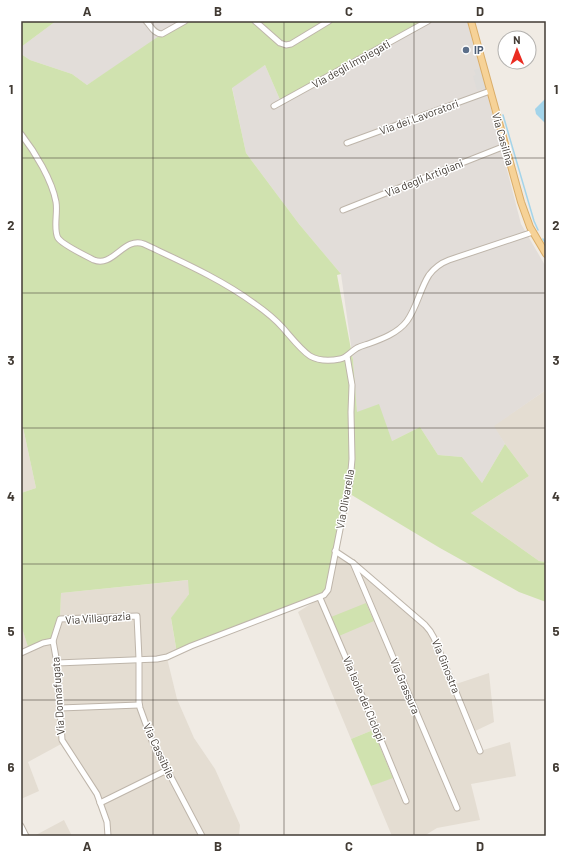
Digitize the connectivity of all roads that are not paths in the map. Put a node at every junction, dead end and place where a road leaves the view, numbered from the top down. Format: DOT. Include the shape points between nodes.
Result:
graph roads {
  1 [pos="146,21"];
  2 [pos="185,21"];
  3 [pos="255,21"];
  4 [pos="329,21"];
  5 [pos="428,21"];
  6 [pos="471,21"];
  7 [pos="490,91"];
  8 [pos="274,106"];
  9 [pos="21,134"];
  10 [pos="347,143"];
  11 [pos="505,146"];
  12 [pos="343,210"];
  13 [pos="533,232"];
  14 [pos="546,254"];
  15 [pos="348,356"];
  16 [pos="335,551"];
  17 [pos="352,563"];
  18 [pos="320,598"];
  19 [pos="53,641"];
  20 [pos="21,653"];
  21 [pos="139,659"];
  22 [pos="57,663"];
  23 [pos="139,706"];
  24 [pos="60,708"];
  25 [pos="480,751"];
  26 [pos="167,770"];
  27 [pos="406,801"];
  28 [pos="100,803"];
  29 [pos="457,808"];
  30 [pos="21,826"];
  31 [pos="26,836"];
  32 [pos="108,836"];
  33 [pos="202,836"];
  1 -- 2 [label="street" via="159,34 164,34"];
  3 -- 4 [label="street" via="280,43 286,45"];
  5 -- 8 [label="street, Via degli Impiegati"];
  6 -- 7 [label="main road, Via Casilina"];
  7 -- 10 [label="street, Via dei Lavoratori"];
  7 -- 11 [label="main road, Via Casilina"];
  9 -- 15 [label="street" via="38,159 52,190 56,206 56,233 63,243 100,261 132,244 142,243 239,292 273,318 312,356 327,360"];
  11 -- 12 [label="street, Via degli Artigiani"];
  11 -- 13 [label="main road, Via Casilina" via="521,202"];
  13 -- 14 [label="main road, Via Casilina"];
  13 -- 15 [label="street" via="449,260 436,267 402,326 380,340 356,349"];
  15 -- 16 [label="street, Via Olivarella" via="352,385 352,459 350,482"];
  16 -- 17 [label="street, Via Ginostra"];
  16 -- 18 [label="street, Via Olivarella" via="328,590"];
  17 -- 25 [label="street, Via Ginostra" via="430,631"];
  17 -- 29 [label="street, Via Grassura"];
  18 -- 21 [label="street" via="167,657"];
  18 -- 27 [label="street, Via Isole dei Ciclopi"];
  19 -- 20 [label="street"];
  19 -- 21 [label="street, Via Villagrazia" via="60,619 138,616"];
  19 -- 22 [label="street, Via Donnafugata"];
  21 -- 22 [label="street"];
  21 -- 23 [label="street, Via Cassibile"];
  22 -- 24 [label="street, Via Donnafugata"];
  23 -- 24 [label="street"];
  23 -- 26 [label="street, Via Cassibile" via="152,741"];
  24 -- 28 [label="street, Via Donnafugata" via="62,740 97,794"];
  26 -- 28 [label="street"];
  26 -- 33 [label="street, Via Cassibile"];
  28 -- 32 [label="street, Via Donnafugata"];
  30 -- 31 [label="street"];
}
